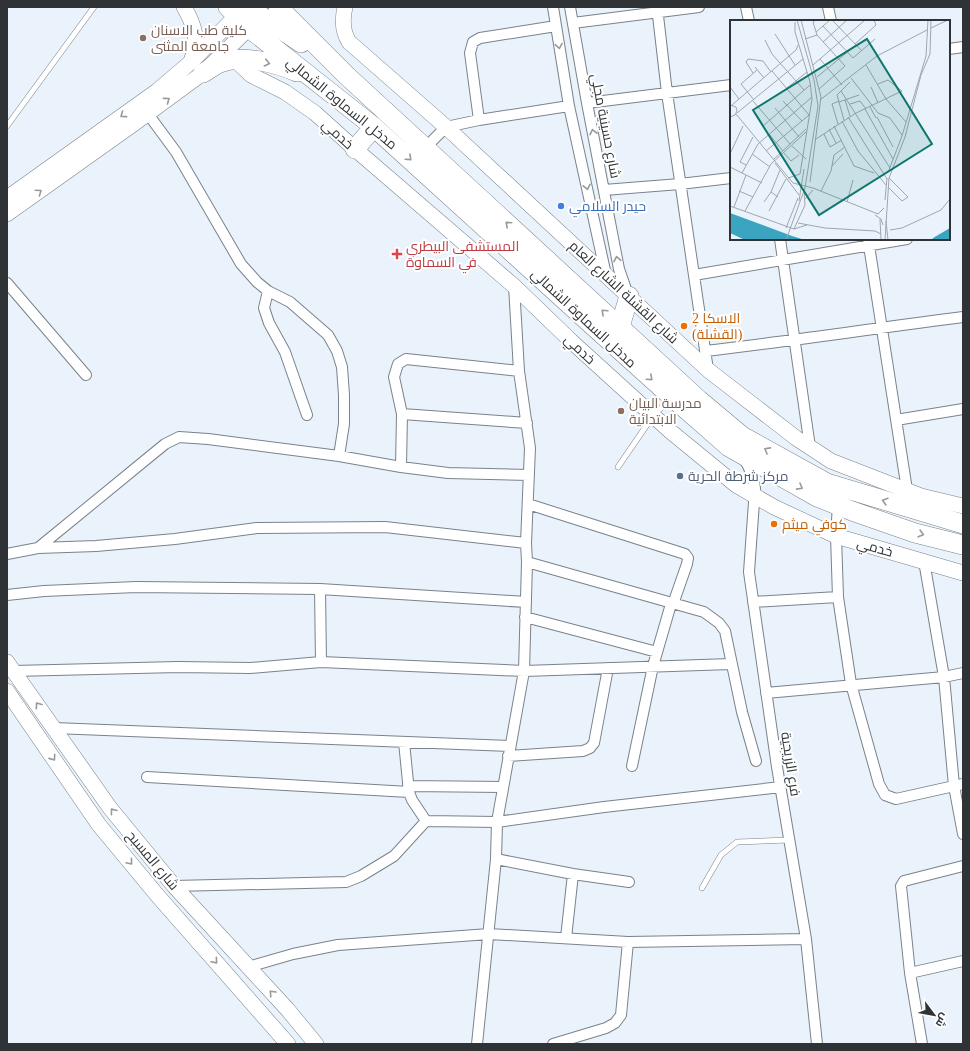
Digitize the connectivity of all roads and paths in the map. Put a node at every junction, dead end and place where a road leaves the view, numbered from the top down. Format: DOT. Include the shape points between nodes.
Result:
graph roads {
  1 [pos="94,7"];
  2 [pos="184,7"];
  3 [pos="278,7"];
  4 [pos="345,7"];
  5 [pos="553,7"];
  6 [pos="570,7"];
  7 [pos="699,7"];
  8 [pos="746,7"];
  9 [pos="828,7"];
  10 [pos="658,9"];
  11 [pos="243,12"];
  12 [pos="749,20"];
  13 [pos="831,20"];
  14 [pos="573,23"];
  15 [pos="556,26"];
  16 [pos="963,47"];
  17 [pos="950,49"];
  18 [pos="234,60"];
  19 [pos="197,68"];
  20 [pos="346,75"];
  21 [pos="730,85"];
  22 [pos="667,93"];
  23 [pos="342,100"];
  24 [pos="587,103"];
  25 [pos="569,106"];
  26 [pos="148,114"];
  27 [pos="479,120"];
  28 [pos="7,126"];
  29 [pos="374,127"];
  30 [pos="446,128"];
  31 [pos="425,148"];
  32 [pos="355,149"];
  33 [pos="730,178"];
  34 [pos="680,184"];
  35 [pos="604,190"];
  36 [pos="7,198"];
  37 [pos="7,214"];
  38 [pos="780,240"];
  39 [pos="897,240"];
  40 [pos="868,243"];
  41 [pos="783,260"];
  42 [pos="606,275"];
  43 [pos="694,275"];
  44 [pos="7,283"];
  45 [pos="514,286"];
  46 [pos="268,291"];
  47 [pos="629,296"];
  48 [pos="963,316"];
  49 [pos="620,327"];
  50 [pos="882,327"];
  51 [pos="794,341"];
  52 [pos="706,351"];
  53 [pos="708,370"];
  54 [pos="519,371"];
  55 [pos="86,375"];
  56 [pos="672,397"];
  57 [pos="963,409"];
  58 [pos="402,414"];
  59 [pos="307,415"];
  60 [pos="653,416"];
  61 [pos="896,420"];
  62 [pos="526,423"];
  63 [pos="810,447"];
  64 [pos="737,452"];
  65 [pos="339,456"];
  66 [pos="401,467"];
  67 [pos="618,467"];
  68 [pos="776,474"];
  69 [pos="529,475"];
  70 [pos="907,490"];
  71 [pos="754,492"];
  72 [pos="528,504"];
  73 [pos="838,505"];
  74 [pos="963,506"];
  75 [pos="963,524"];
  76 [pos="836,536"];
  77 [pos="526,543"];
  78 [pos="963,545"];
  79 [pos="38,548"];
  80 [pos="7,554"];
  81 [pos="924,561"];
  82 [pos="527,562"];
  83 [pos="963,572"];
  84 [pos="320,589"];
  85 [pos="7,595"];
  86 [pos="838,597"];
  87 [pos="526,602"];
  88 [pos="753,602"];
  89 [pos="672,604"];
  90 [pos="525,617"];
  91 [pos="657,652"];
  92 [pos="320,662"];
  93 [pos="731,664"];
  94 [pos="653,666"];
  95 [pos="10,667"];
  96 [pos="608,668"];
  97 [pos="524,671"];
  98 [pos="963,673"];
  99 [pos="944,677"];
  100 [pos="850,684"];
  101 [pos="7,691"];
  102 [pos="766,693"];
  103 [pos="54,728"];
  104 [pos="404,742"];
  105 [pos="510,746"];
  106 [pos="508,756"];
  107 [pos="756,761"];
  108 [pos="632,766"];
  109 [pos="147,777"];
  110 [pos="958,785"];
  111 [pos="503,787"];
  112 [pos="781,787"];
  113 [pos="408,789"];
  114 [pos="426,821"];
  115 [pos="497,822"];
  116 [pos="963,834"];
  117 [pos="790,840"];
  118 [pos="496,859"];
  119 [pos="963,866"];
  120 [pos="573,874"];
  121 [pos="629,882"];
  122 [pos="174,886"];
  123 [pos="702,888"];
  124 [pos="489,934"];
  125 [pos="566,938"];
  126 [pos="806,939"];
  127 [pos="628,942"];
  128 [pos="963,961"];
  129 [pos="248,968"];
  130 [pos="910,973"];
  131 [pos="288,1010"];
  132 [pos="271,1024"];
  133 [pos="288,1044"];
  134 [pos="316,1044"];
  135 [pos="477,1044"];
  136 [pos="553,1044"];
  137 [pos="817,1044"];
  138 [pos="922,1044"];
  1 -- 28 [label="lane"];
  2 -- 19 [label="main road" via="196,36"];
  3 -- 20 [label="highway, مدخل السماوة الشمالي"];
  4 -- 30 [label="main road, شارع القشلة الشارع العام" via="342,18 344,35 349,42"];
  5 -- 15 [label="street"];
  6 -- 14 [label="street, شارع حسينية مجلي"];
  7 -- 10 [label="street"];
  8 -- 12 [label="street"];
  9 -- 13 [label="street"];
  10 -- 14 [label="street"];
  10 -- 22 [label="street"];
  11 -- 19 [label="main road"];
  11 -- 20 [label="highway"];
  11 -- 23 [label="highway, مدخل السماوة الشمالي"];
  14 -- 24 [label="street, شارع حسينية مجلي"];
  15 -- 25 [label="street, one-way"];
  15 -- 27 [label="street" via="480,38 473,42 470,53"];
  16 -- 17 [label="street"];
  18 -- 19 [label="highway"];
  18 -- 23 [label="highway, one-way" via="262,61 283,66 306,75"];
  18 -- 32 [label="main road, خدمي" via="251,75 285,92 305,106"];
  26 -- 19 [label="main road, one-way"];
  19 -- 36 [label="main road, one-way" via="157,91"];
  20 -- 31 [label="highway, مدخل السماوة الشمالي"];
  21 -- 22 [label="street"];
  22 -- 24 [label="street"];
  22 -- 34 [label="street"];
  23 -- 29 [label="highway, مدخل السماوة الشمالي"];
  35 -- 24 [label="street, شارع حسينية مجلي, one-way"];
  25 -- 27 [label="street"];
  25 -- 42 [label="street, one-way"];
  37 -- 26 [label="main road, one-way"];
  26 -- 46 [label="street" via="176,152 241,264"];
  27 -- 30 [label="street"];
  29 -- 32 [label="highway"];
  29 -- 56 [label="highway, مدخل السماوة الشمالي, one-way"];
  30 -- 31 [label="street"];
  30 -- 42 [label="main road, شارع القشلة الشارع العام"];
  49 -- 31 [label="highway, مدخل السماوة الشمالي, one-way"];
  32 -- 45 [label="main road, خدمي"];
  33 -- 34 [label="street"];
  34 -- 35 [label="street"];
  34 -- 43 [label="street"];
  47 -- 35 [label="street, شارع حسينية مجلي, one-way" via="619,269"];
  38 -- 41 [label="street"];
  39 -- 40 [label="street"];
  40 -- 41 [label="street"];
  40 -- 50 [label="street"];
  41 -- 43 [label="street"];
  41 -- 51 [label="street"];
  42 -- 47 [label="main road, شارع القشلة الشارع العام"];
  43 -- 52 [label="street"];
  44 -- 55 [label="street"];
  45 -- 54 [label="street"];
  45 -- 60 [label="main road, خدمي"];
  46 -- 59 [label="street" via="264,308 285,352"];
  46 -- 65 [label="street" via="296,307 328,335 337,351 342,367 344,395 344,424"];
  47 -- 49 [label="highway"];
  47 -- 53 [label="main road, شارع القشلة الشارع العام"];
  48 -- 50 [label="street"];
  75 -- 49 [label="highway, مدخل السماوة الشمالي, one-way" via="827,483 742,436"];
  50 -- 51 [label="street"];
  50 -- 61 [label="street"];
  51 -- 52 [label="street"];
  51 -- 63 [label="street"];
  52 -- 53 [label="street"];
  53 -- 63 [label="main road, شارع القشلة الشارع العام"];
  54 -- 58 [label="street" via="406,359 398,364 394,377"];
  54 -- 62 [label="street"];
  56 -- 60 [label="lane"];
  56 -- 64 [label="highway, مدخل السماوة الشمالي"];
  57 -- 61 [label="street"];
  58 -- 62 [label="street"];
  58 -- 66 [label="street"];
  60 -- 67 [label="lane"];
  60 -- 71 [label="main road, خدمي" via="718,472"];
  61 -- 70 [label="street"];
  62 -- 69 [label="street" via="530,448"];
  63 -- 70 [label="main road, شارع القشلة الشارع العام" via="831,461"];
  64 -- 68 [label="highway, مدخل السماوة الشمالي"];
  64 -- 71 [label="street, فرع الزريجية" via="750,468"];
  65 -- 66 [label="street"];
  65 -- 79 [label="street" via="178,437 165,444"];
  66 -- 69 [label="street" via="448,473"];
  68 -- 71 [label="street" via="763,477"];
  68 -- 73 [label="highway, مدخل السماوة الشمالي, one-way"];
  69 -- 72 [label="street"];
  70 -- 74 [label="main road, شارع القشلة الشارع العام"];
  71 -- 76 [label="main road, خدمي" via="794,518"];
  71 -- 88 [label="street, فرع الزريجية" via="749,572"];
  72 -- 77 [label="street"];
  72 -- 89 [label="street" via="685,554 688,558 687,564"];
  73 -- 76 [label="street"];
  73 -- 78 [label="highway, مدخل السماوة الشمالي, one-way" via="915,533"];
  76 -- 81 [label="main road, خدمي"];
  76 -- 86 [label="street"];
  77 -- 79 [label="street" via="385,527 318,527 257,528 175,539"];
  77 -- 82 [label="street"];
  79 -- 80 [label="street"];
  81 -- 83 [label="main road, خدمي"];
  81 -- 99 [label="street"];
  82 -- 87 [label="street"];
  82 -- 89 [label="street"];
  84 -- 85 [label="street" via="136,587"];
  84 -- 87 [label="street"];
  84 -- 92 [label="street"];
  86 -- 88 [label="street"];
  86 -- 100 [label="street"];
  87 -- 90 [label="street"];
  88 -- 102 [label="street, فرع الزريجية"];
  89 -- 91 [label="street"];
  89 -- 93 [label="street" via="704,612 719,623 726,631"];
  90 -- 91 [label="street"];
  90 -- 97 [label="street"];
  91 -- 94 [label="street"];
  92 -- 95 [label="street" via="250,668"];
  92 -- 97 [label="street"];
  93 -- 94 [label="street"];
  93 -- 107 [label="street"];
  94 -- 96 [label="street"];
  94 -- 108 [label="street"];
  103 -- 95 [label="main road, شارع المسبح, one-way"];
  96 -- 97 [label="street"];
  96 -- 106 [label="street" via="594,743 590,748 584,751"];
  97 -- 105 [label="street"];
  98 -- 99 [label="street"];
  99 -- 100 [label="street"];
  99 -- 110 [label="street"];
  100 -- 102 [label="street"];
  100 -- 110 [label="street" via="878,784 885,795 896,799"];
  101 -- 132 [label="main road, شارع المسبح, one-way" via="99,825"];
  102 -- 112 [label="street, فرع الزريجية"];
  103 -- 104 [label="street"];
  122 -- 103 [label="main road, شارع المسبح, one-way" via="110,808"];
  104 -- 105 [label="street"];
  104 -- 113 [label="street"];
  105 -- 106 [label="street"];
  106 -- 111 [label="street"];
  109 -- 113 [label="street"];
  110 -- 116 [label="street"];
  111 -- 113 [label="street"];
  111 -- 115 [label="street"];
  112 -- 115 [label="street"];
  112 -- 117 [label="street, فرع الزريجية"];
  113 -- 114 [label="street"];
  114 -- 115 [label="street"];
  114 -- 122 [label="street" via="394,856 346,882"];
  115 -- 118 [label="street"];
  117 -- 123 [label="lane" via="737,842 721,855"];
  117 -- 126 [label="street, فرع الزريجية"];
  118 -- 120 [label="street"];
  118 -- 124 [label="street"];
  119 -- 130 [label="street" via="904,881 901,886"];
  120 -- 121 [label="street"];
  120 -- 125 [label="street"];
  122 -- 129 [label="main road, شارع المسبح"];
  124 -- 125 [label="street"];
  124 -- 129 [label="street" via="338,945 293,954"];
  124 -- 135 [label="street"];
  125 -- 127 [label="street"];
  126 -- 127 [label="street"];
  126 -- 137 [label="street, فرع الزريجية"];
  127 -- 136 [label="street" via="621,1015 615,1023 606,1028"];
  128 -- 130 [label="street"];
  131 -- 129 [label="main road, شارع المسبح, one-way"];
  130 -- 138 [label="street"];
  131 -- 132 [label="main road"];
  131 -- 134 [label="main road, شارع المسبح"];
  132 -- 133 [label="main road, شارع المسبح"];
}
